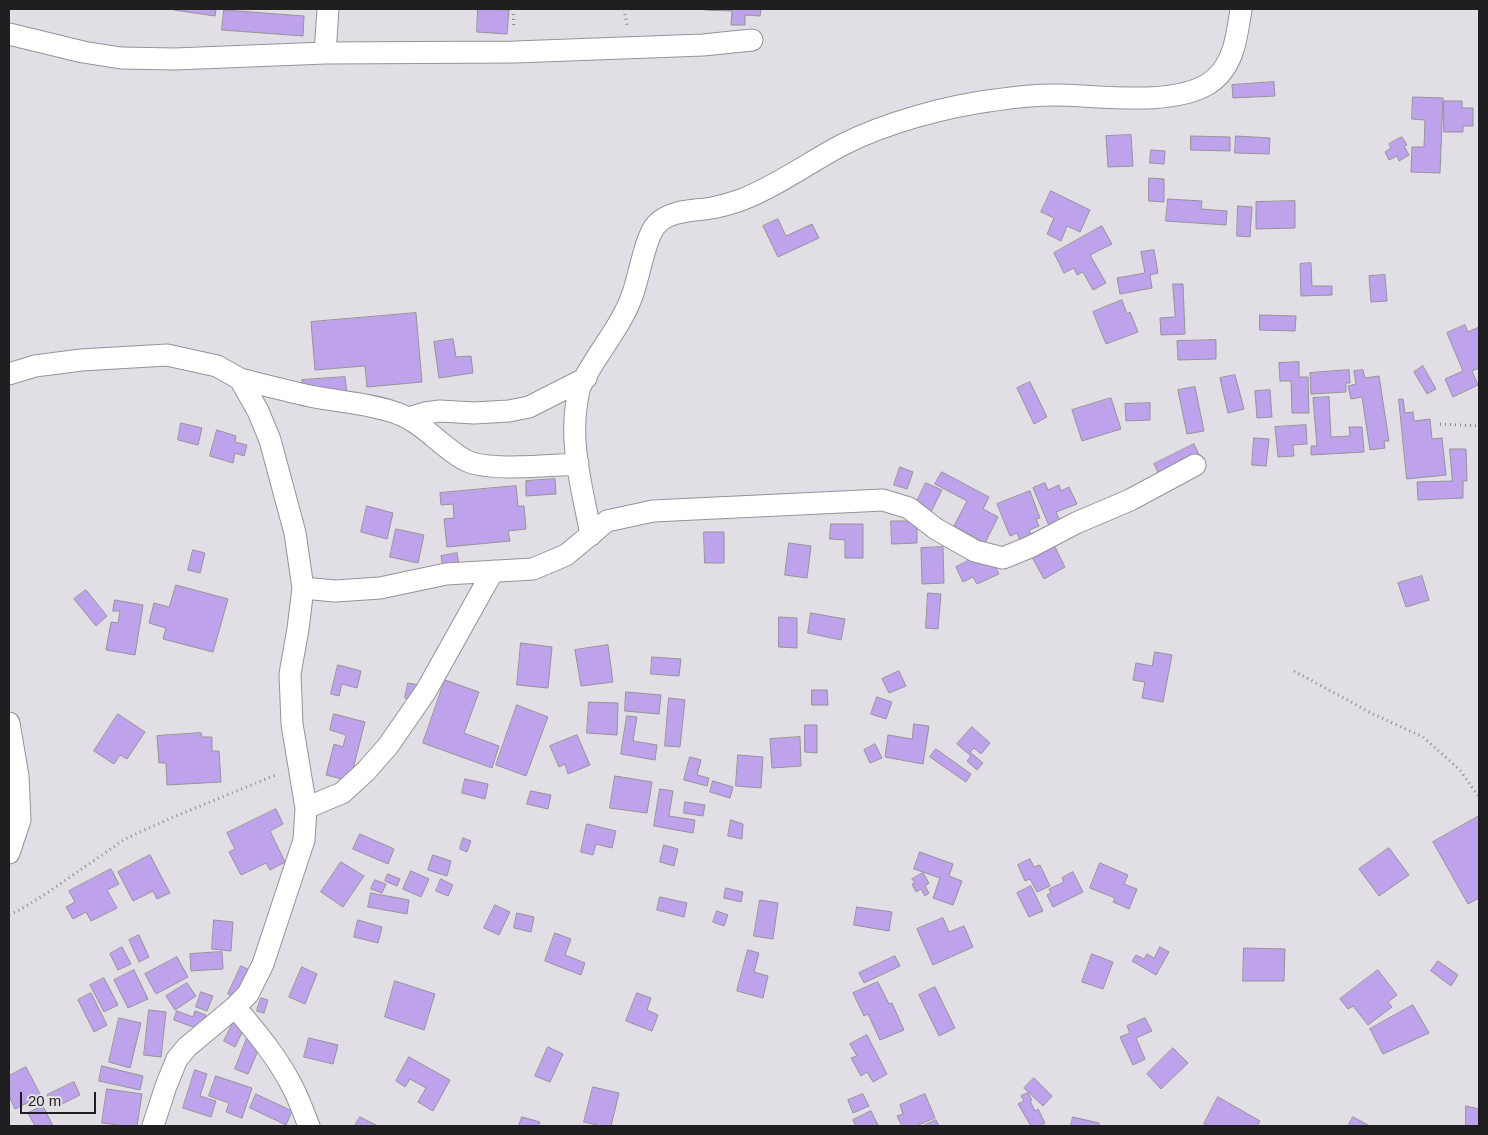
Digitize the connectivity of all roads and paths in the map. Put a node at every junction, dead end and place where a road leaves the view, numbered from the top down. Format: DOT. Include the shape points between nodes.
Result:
graph roads {
  1 [pos="328,9"];
  2 [pos="1241,9"];
  3 [pos="9,34"];
  4 [pos="752,40"];
  5 [pos="326,53"];
  6 [pos="9,374"];
  7 [pos="586,378"];
  8 [pos="240,379"];
  9 [pos="408,418"];
  10 [pos="1440,424"];
  11 [pos="1479,426"];
  12 [pos="578,464"];
  13 [pos="1195,465"];
  14 [pos="590,535"];
  15 [pos="493,571"];
  16 [pos="303,588"];
  17 [pos="1294,670"];
  18 [pos="9,723"];
  19 [pos="300,766"];
  20 [pos="1479,797"];
  21 [pos="306,808"];
  22 [pos="9,853"];
  23 [pos="9,914"];
  24 [pos="235,1007"];
  25 [pos="154,1126"];
  26 [pos="309,1126"];
  1 -- 5 [label="street"];
  2 -- 7 [label="street" via="1236,42 1225,68 1210,83 1191,92 1119,98 1053,95 994,100 952,108 872,131 738,201 664,218 654,226 648,238 632,297"];
  3 -- 5 [label="street" via="121,58"];
  4 -- 5 [label="street" via="703,45 515,52"];
  6 -- 8 [label="street" via="34,366 81,360 167,355 217,366"];
  7 -- 9 [label="street" via="529,407 474,413 440,411"];
  7 -- 12 [label="street" via="579,388 574,415"];
  8 -- 9 [label="street" via="385,409"];
  8 -- 16 [label="street" via="270,440 295,533"];
  9 -- 12 [label="street" via="464,460 475,464 502,467"];
  10 -- 11 [label="path"];
  12 -- 14 [label="street"];
  13 -- 14 [label="street" via="1130,500 1002,558 975,551 936,529 909,508 883,500 654,511 607,521"];
  14 -- 15 [label="street" via="566,555 533,569"];
  15 -- 16 [label="street" via="446,574 380,588 335,592"];
  15 -- 21 [label="street" via="426,691 388,746 342,794"];
  16 -- 19 [label="street" via="290,674 292,724"];
  17 -- 20 [label="path" via="1423,737 1460,770"];
  18 -- 22 [label="street" via="18,776 20,820"];
  19 -- 21 [label="street"];
  19 -- 23 [label="path" via="125,839"];
  21 -- 24 [label="street" via="304,840 263,964 248,994"];
  24 -- 25 [label="street" via="177,1059"];
  24 -- 26 [label="street" via="286,1074"];
}
